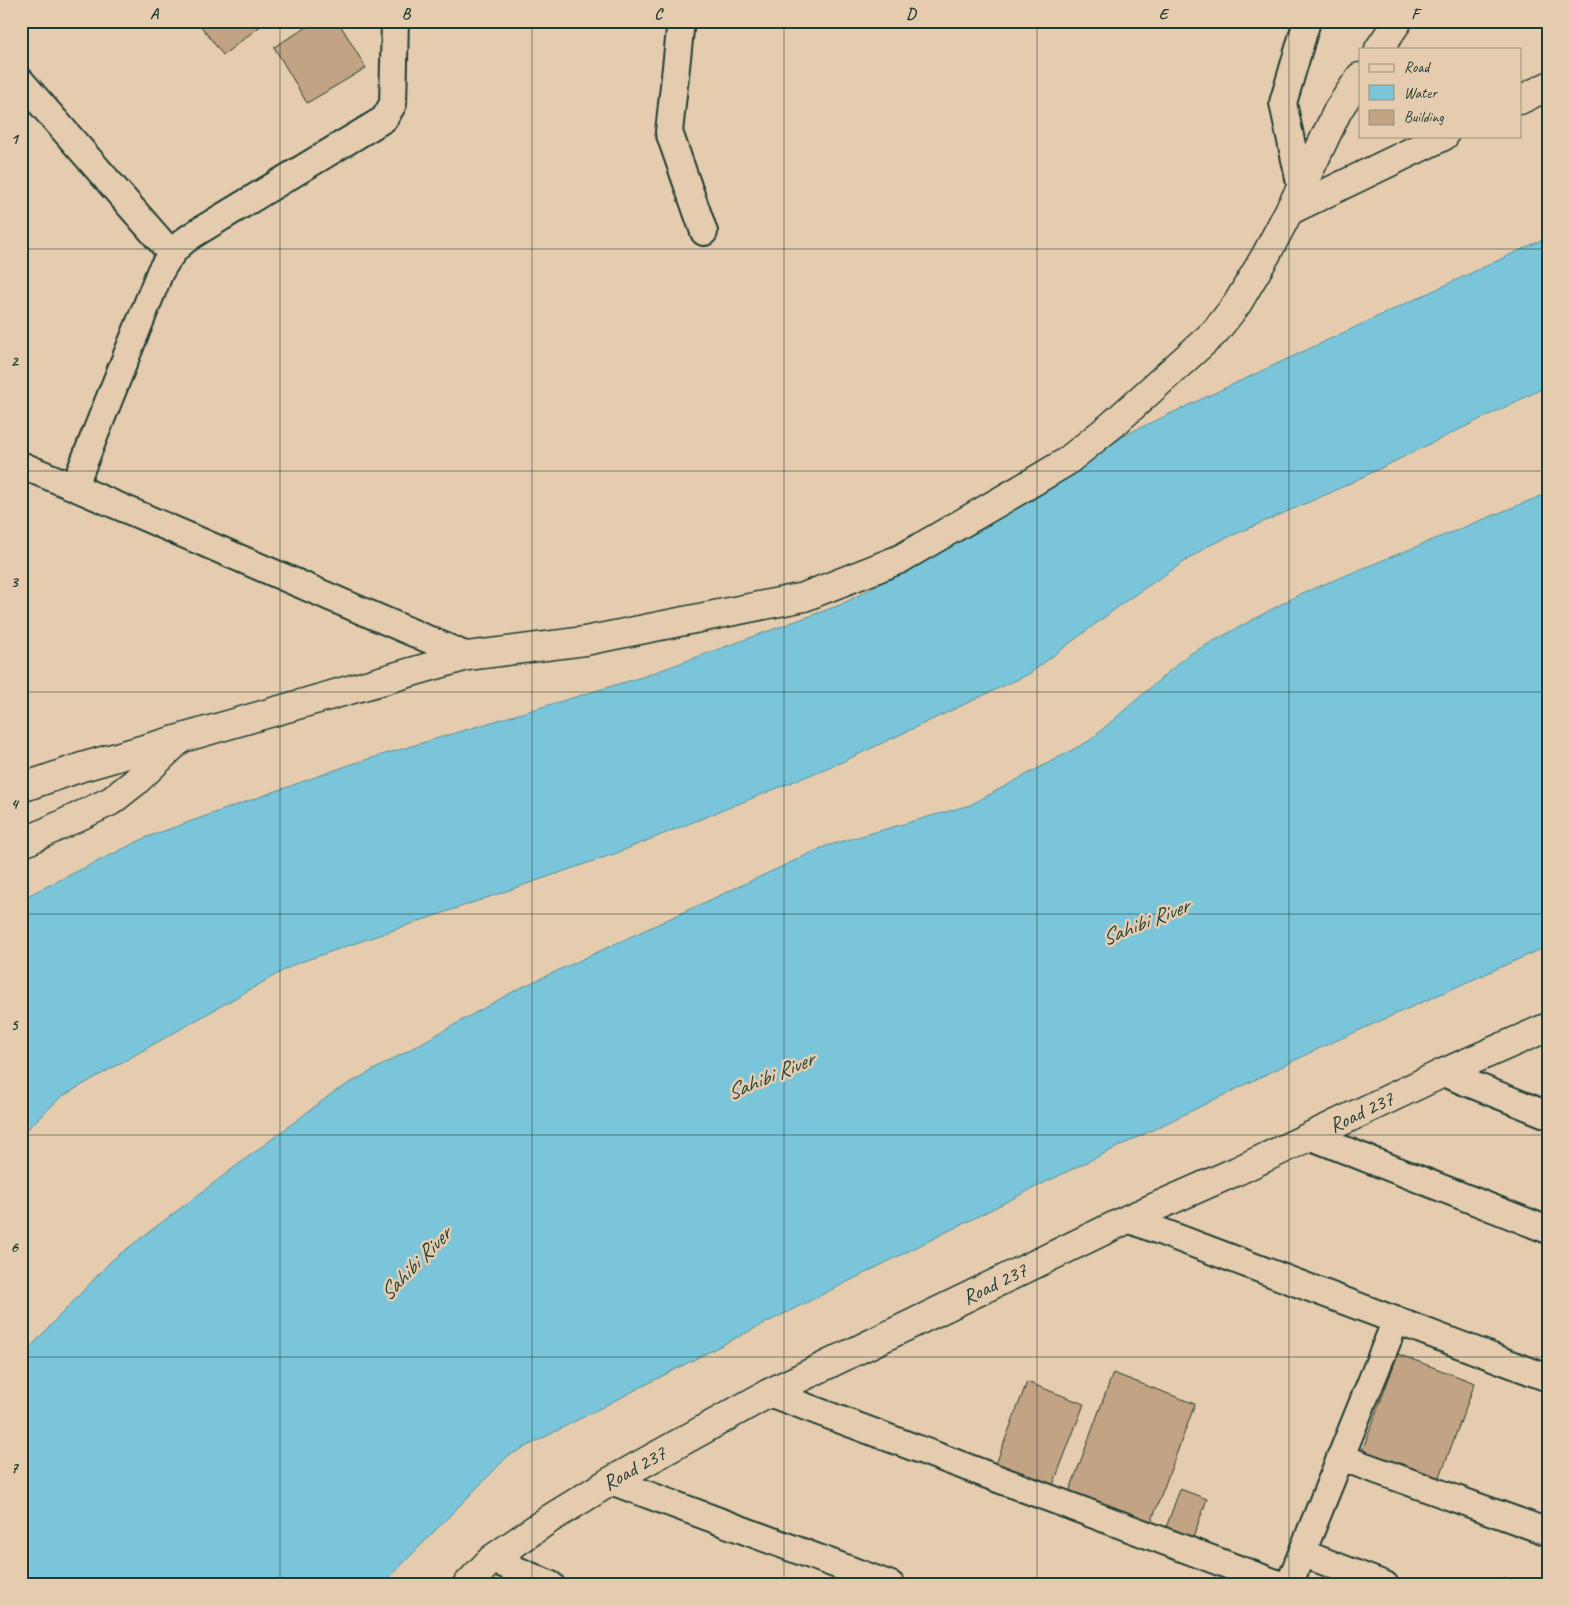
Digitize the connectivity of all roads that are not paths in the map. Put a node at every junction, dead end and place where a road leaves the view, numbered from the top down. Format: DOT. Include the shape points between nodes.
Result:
graph roads {
  1 [pos="395,21"];
  2 [pos="681,21"];
  3 [pos="1307,21"];
  4 [pos="1398,21"];
  5 [pos="1380,48"];
  6 [pos="1359,78"];
  7 [pos="21,81"];
  8 [pos="1548,86"];
  9 [pos="1522,99"];
  10 [pos="1439,138"];
  11 [pos="1295,200"];
  12 [pos="704,232"];
  13 [pos="171,253"];
  14 [pos="21,464"];
  15 [pos="74,487"];
  16 [pos="467,656"];
  17 [pos="181,738"];
  18 [pos="21,788"];
  19 [pos="21,844"];
  20 [pos="1548,1027"];
  21 [pos="1443,1073"];
  22 [pos="1548,1115"];
  23 [pos="1312,1137"];
  24 [pos="1128,1219"];
  25 [pos="1548,1230"];
  26 [pos="1396,1320"];
  27 [pos="1548,1378"];
  28 [pos="769,1394"];
  29 [pos="1340,1457"];
  30 [pos="611,1481"];
  31 [pos="1548,1532"];
  32 [pos="1302,1553"];
  33 [pos="492,1559"];
  34 [pos="467,1585"];
  35 [pos="551,1585"];
  36 [pos="891,1585"];
  37 [pos="1280,1585"];
  38 [pos="1289,1585"];
  39 [pos="1385,1585"];
  1 -- 13 [label="street" via="393,104 384,119 199,231"];
  2 -- 12 [label="street" via="669,132"];
  3 -- 11 [label="street" via="1282,103"];
  4 -- 5 [label="street"];
  6 -- 11 [label="street" via="1338,110"];
  7 -- 13 [label="street"];
  8 -- 9 [label="street"];
  10 -- 11 [label="street"];
  11 -- 16 [label="street" via="1237,304 1215,332 1165,379 1066,462 900,559 804,597 585,641"];
  13 -- 15 [label="street" via="160,272"];
  14 -- 15 [label="street"];
  15 -- 16 [label="street"];
  16 -- 17 [label="street"];
  17 -- 18 [label="street"];
  17 -- 19 [label="street" via="112,801"];
  20 -- 21 [label="street, Road 237"];
  21 -- 22 [label="street"];
  21 -- 23 [label="street, Road 237"];
  23 -- 24 [label="street, Road 237"];
  23 -- 25 [label="street"];
  24 -- 26 [label="street"];
  24 -- 28 [label="street, Road 237"];
  26 -- 27 [label="street"];
  26 -- 29 [label="street"];
  28 -- 30 [label="street, Road 237"];
  28 -- 37 [label="street"];
  29 -- 31 [label="street"];
  29 -- 32 [label="street"];
  30 -- 33 [label="street, Road 237"];
  30 -- 36 [label="street"];
  32 -- 38 [label="street"];
  32 -- 39 [label="street"];
  33 -- 34 [label="street, Road 237"];
  33 -- 35 [label="street"];
}
